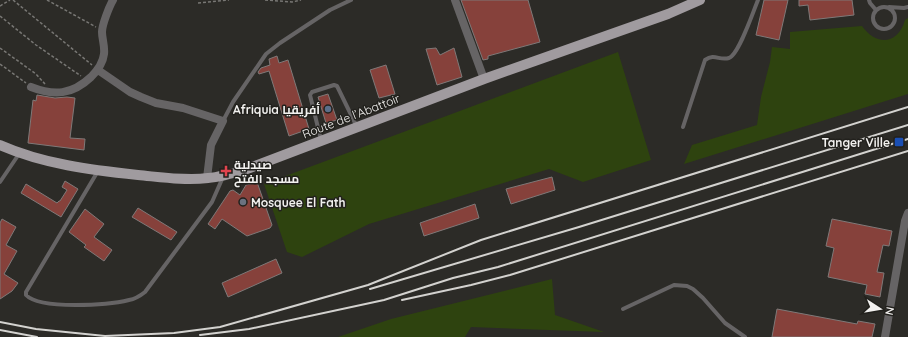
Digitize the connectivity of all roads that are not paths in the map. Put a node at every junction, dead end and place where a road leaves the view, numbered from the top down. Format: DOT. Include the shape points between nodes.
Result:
graph roads {
  1 [pos="113,0"];
  2 [pos="351,0"];
  3 [pos="455,0"];
  4 [pos="700,0"];
  5 [pos="758,0"];
  6 [pos="869,0"];
  7 [pos="887,7"];
  8 [pos="906,7"];
  9 [pos="876,10"];
  10 [pos="895,20"];
  11 [pos="98,70"];
  12 [pos="484,79"];
  13 [pos="31,87"];
  14 [pos="223,122"];
  15 [pos="683,127"];
  16 [pos="358,128"];
  17 [pos="321,141"];
  18 [pos="0,145"];
  19 [pos="19,153"];
  20 [pos="98,170"];
  21 [pos="224,175"];
  22 [pos="207,178"];
  23 [pos="0,182"];
  24 [pos="908,213"];
  25 [pos="623,309"];
  26 [pos="745,337"];
  27 [pos="885,337"];
  1 -- 11 [label="street" via="102,31 104,54"];
  2 -- 14 [label="lane" via="330,10 266,54 233,102"];
  3 -- 12 [label="street"];
  4 -- 12 [label="main road, Route de l’Abattoir" via="668,14"];
  5 -- 15 [label="lane" via="734,55 729,58 709,57 705,60"];
  6 -- 9 [label="lane"];
  7 -- 8 [label="lane"];
  7 -- 9 [label="lane"];
  7 -- 10 [label="lane" via="893,12"];
  8 -- 10 [label="lane"];
  9 -- 10 [label="lane" via="873,20 879,28 886,30"];
  11 -- 13 [label="street" via="79,87 70,91 53,93"];
  11 -- 14 [label="street" via="141,97"];
  12 -- 16 [label="main road, Route de l’Abattoir"];
  14 -- 22 [label="street" via="211,145"];
  16 -- 17 [label="main road, Route de l’Abattoir"];
  16 -- 17 [label="lane" via="337,86 312,92 310,95"];
  17 -- 21 [label="main road, Route de l’Abattoir"];
  18 -- 19 [label="main road, Route de l’Abattoir"];
  19 -- 20 [label="main road, Route de l’Abattoir"];
  19 -- 23 [label="lane"];
  20 -- 21 [label="lane" via="26,292 29,298 74,305 110,304 138,297 145,292 212,202"];
  20 -- 22 [label="main road, Route de l’Abattoir" via="165,178"];
  21 -- 22 [label="main road, Route de l’Abattoir"];
  24 -- 27 [label="street"];
  25 -- 26 [label="lane" via="674,285 687,286 703,298 724,323"];
}
